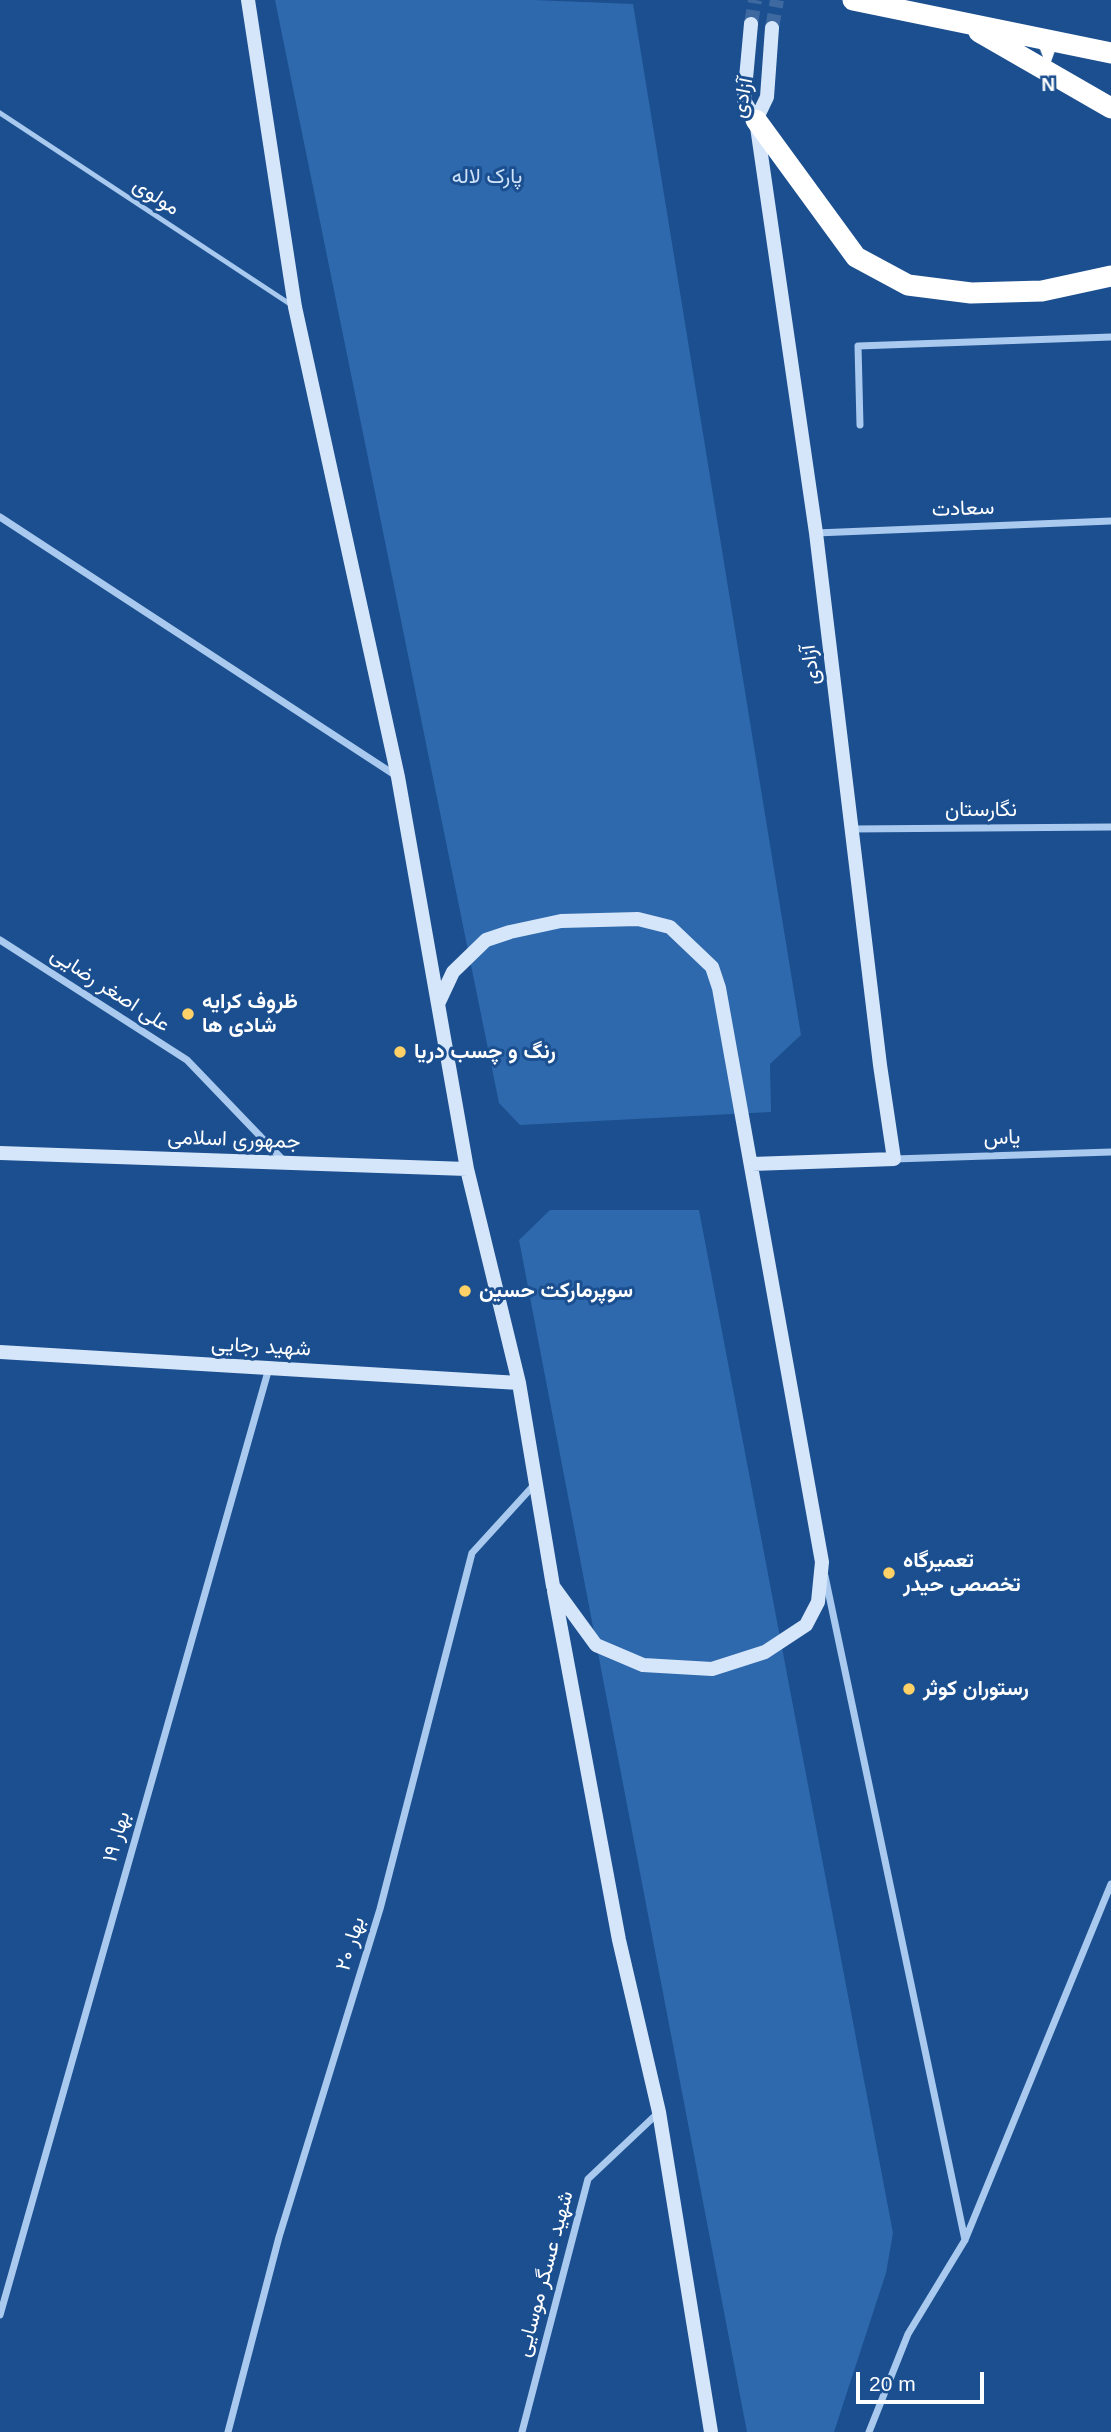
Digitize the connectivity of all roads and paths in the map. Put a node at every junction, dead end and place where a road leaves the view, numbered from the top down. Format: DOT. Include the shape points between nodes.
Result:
graph roads {
  1 [pos="248,0"];
  2 [pos="853,0"];
  3 [pos="962,22"];
  4 [pos="751,24"];
  5 [pos="772,28"];
  6 [pos="1111,53"];
  7 [pos="1111,108"];
  8 [pos="0,113"];
  9 [pos="756,120"];
  10 [pos="1111,276"];
  11 [pos="295,307"];
  12 [pos="1111,337"];
  13 [pos="860,425"];
  14 [pos="0,517"];
  15 [pos="1111,521"];
  16 [pos="816,533"];
  17 [pos="398,777"];
  18 [pos="1111,827"];
  19 [pos="851,829"];
  20 [pos="0,940"];
  21 [pos="438,1004"];
  22 [pos="1111,1152"];
  23 [pos="0,1153"];
  24 [pos="894,1159"];
  25 [pos="286,1163"];
  26 [pos="752,1164"];
  27 [pos="467,1169"];
  28 [pos="0,1352"];
  29 [pos="269,1368"];
  30 [pos="519,1383"];
  31 [pos="535,1485"];
  32 [pos="822,1562"];
  33 [pos="553,1586"];
  34 [pos="1111,1884"];
  35 [pos="659,2112"];
  36 [pos="965,2241"];
  37 [pos="0,2315"];
  38 [pos="228,2432"];
  39 [pos="522,2432"];
  40 [pos="711,2432"];
  41 [pos="869,2432"];
  1 -- 11 [label="street"];
  2 -- 3 [label="highway"];
  3 -- 6 [label="highway"];
  3 -- 7 [label="highway"];
  4 -- 9 [label="street" via="744,100"];
  5 -- 9 [label="street, آزادی" via="767,97"];
  8 -- 11 [label="lane, مولوی"];
  9 -- 10 [label="highway" via="856,257 908,285 971,293 1042,291"];
  9 -- 16 [label="street, آزادی"];
  11 -- 17 [label="street"];
  12 -- 13 [label="street" via="858,346"];
  14 -- 17 [label="street"];
  15 -- 16 [label="street, سعادت"];
  16 -- 19 [label="street, آزادی"];
  17 -- 21 [label="street"];
  18 -- 19 [label="street, نگارستان"];
  19 -- 24 [label="street, آزادی"];
  20 -- 25 [label="street, علی اصغر رضایی" via="187,1060"];
  21 -- 26 [label="street" via="453,972 486,940 510,932 561,921 638,919 670,927 712,967"];
  21 -- 27 [label="street"];
  22 -- 24 [label="street, یاس"];
  23 -- 25 [label="street, جمهوری اسلامی"];
  24 -- 26 [label="street"];
  25 -- 27 [label="street, جمهوری اسلامی"];
  26 -- 32 [label="street"];
  27 -- 30 [label="street"];
  28 -- 29 [label="street, شهید رجایی"];
  29 -- 30 [label="street, شهید رجایی"];
  29 -- 37 [label="street, بهار ۱۹"];
  30 -- 31 [label="street"];
  31 -- 33 [label="street"];
  31 -- 38 [label="street, بهار ۲۰" via="471,1553 380,1909 279,2237"];
  32 -- 33 [label="street" via="818,1602 806,1625 765,1652 712,1669 643,1665 596,1645"];
  32 -- 36 [label="street"];
  33 -- 35 [label="street" via="619,1940"];
  34 -- 36 [label="street"];
  35 -- 39 [label="street, شهید عسگر موسایی" via="588,2179"];
  35 -- 40 [label="street"];
  36 -- 41 [label="street" via="908,2334"];
}
